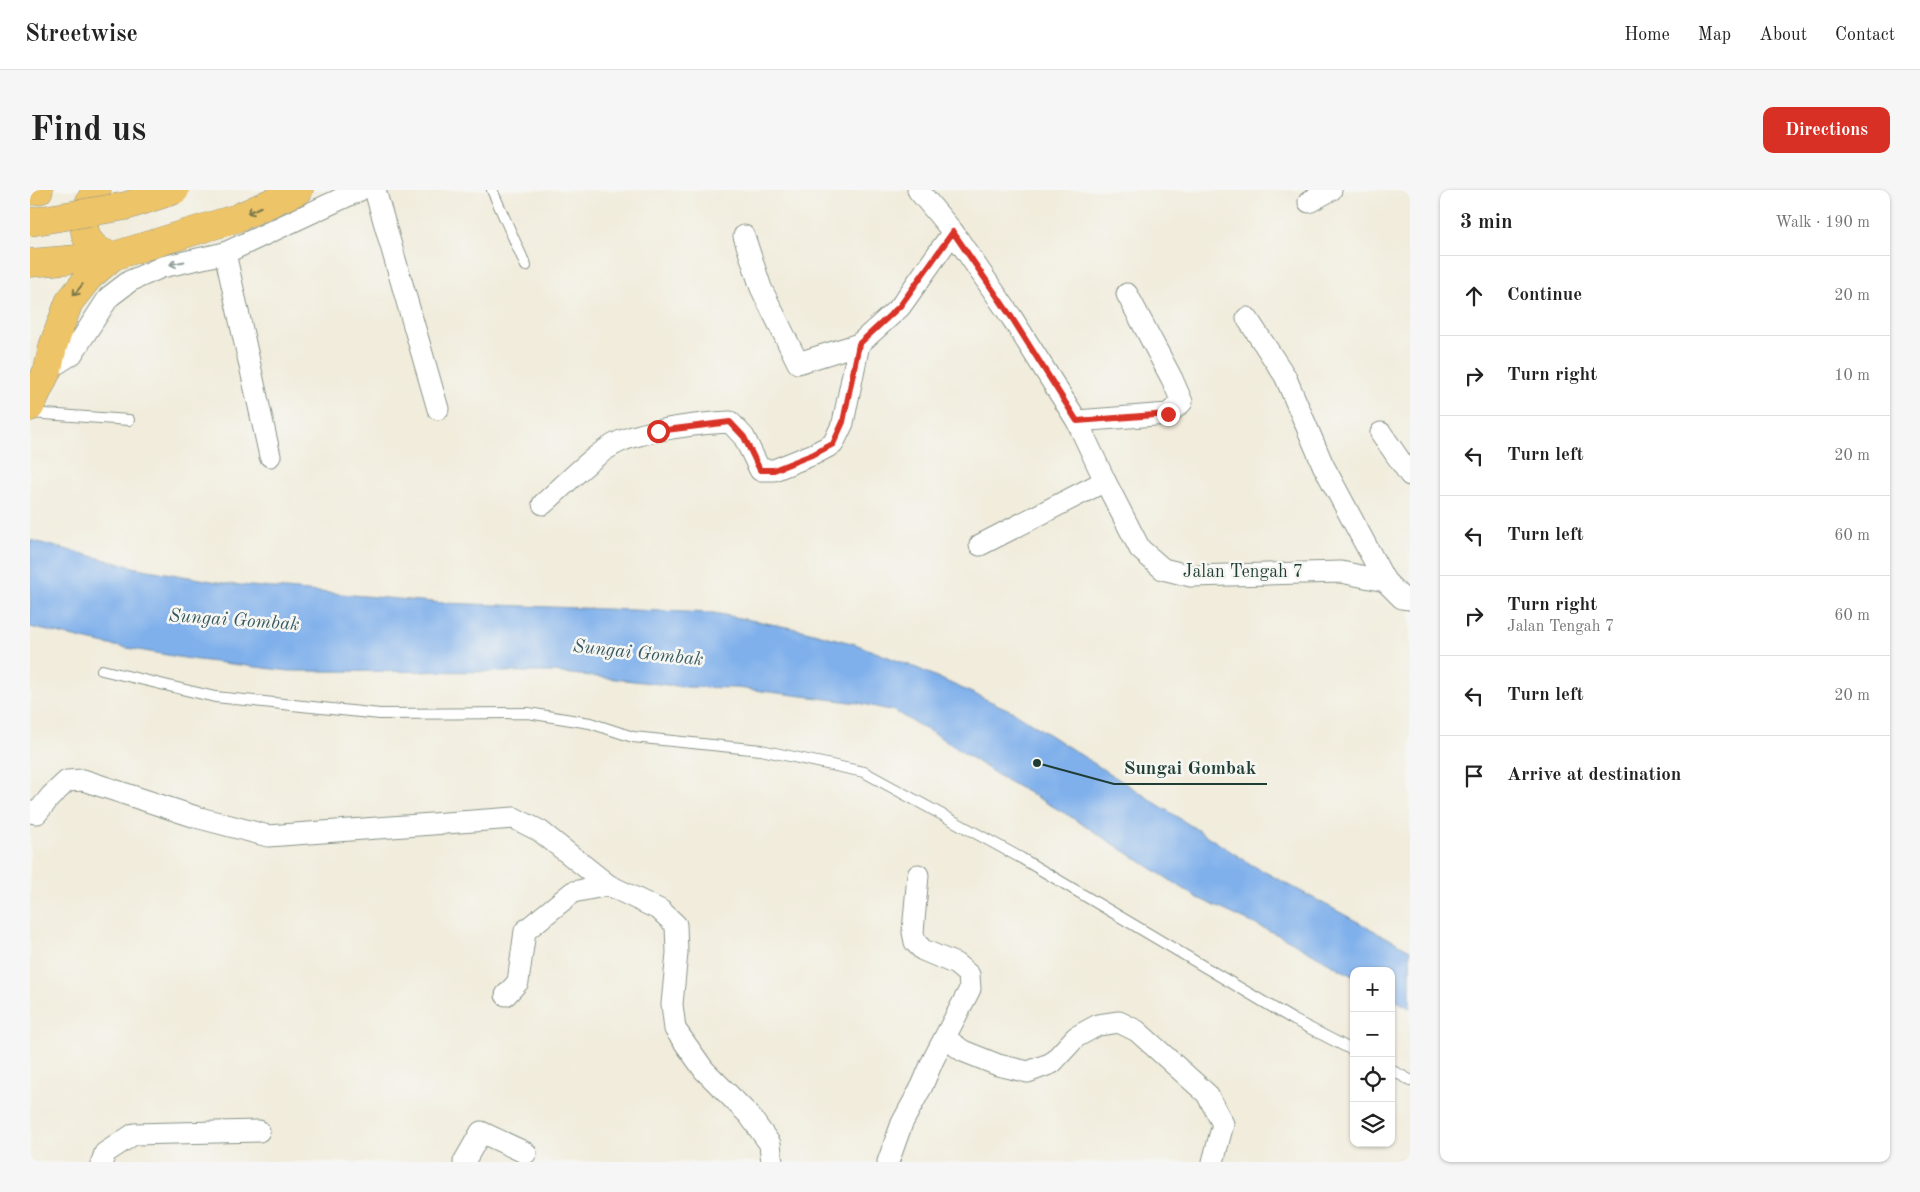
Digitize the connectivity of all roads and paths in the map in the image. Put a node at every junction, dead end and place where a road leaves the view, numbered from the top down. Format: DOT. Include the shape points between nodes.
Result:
graph roads {
  1 [pos="39,190"];
  2 [pos="97,190"];
  3 [pos="175,190"];
  4 [pos="298,190"];
  5 [pos="360,190"];
  6 [pos="375,190"];
  7 [pos="492,190"];
  8 [pos="918,190"];
  9 [pos="1331,190"];
  10 [pos="30,191"];
  11 [pos="1309,202"];
  12 [pos="30,222"];
  13 [pos="953,232"];
  14 [pos="744,236"];
  15 [pos="224,253"];
  16 [pos="113,256"];
  17 [pos="30,263"];
  18 [pos="526,266"];
  19 [pos="1127,294"];
  20 [pos="1247,318"];
  21 [pos="859,344"];
  22 [pos="48,369"];
  23 [pos="30,407"];
  24 [pos="438,409"];
  25 [pos="30,413"];
  26 [pos="129,420"];
  27 [pos="1077,421"];
  28 [pos="1381,432"];
  29 [pos="270,456"];
  30 [pos="1410,474"];
  31 [pos="1105,481"];
  32 [pos="543,504"];
  33 [pos="980,546"];
  34 [pos="1385,581"];
  35 [pos="1410,599"];
  36 [pos="102,670"];
  37 [pos="30,812"];
  38 [pos="918,875"];
  39 [pos="608,884"];
  40 [pos="506,995"];
  41 [pos="945,1038"];
  42 [pos="1350,1049"];
  43 [pos="1395,1072"];
  44 [pos="1410,1080"];
  45 [pos="260,1131"];
  46 [pos="526,1153"];
  47 [pos="102,1162"];
  48 [pos="464,1162"];
  49 [pos="772,1162"];
  50 [pos="888,1162"];
  51 [pos="1213,1162"];
  1 -- 10 [label="main road"];
  2 -- 16 [label="main road" via="86,209 84,228 98,250"];
  3 -- 12 [label="main road, bridge" via="126,206"];
  4 -- 16 [label="main road, one-way" via="237,218"];
  5 -- 15 [label="street"];
  6 -- 24 [label="street"];
  7 -- 18 [label="lane"];
  8 -- 13 [label="street, Jalan Tengah 7"];
  9 -- 11 [label="street"];
  13 -- 21 [label="street" via="900,306"];
  13 -- 27 [label="street, Jalan Tengah 7"];
  14 -- 21 [label="street" via="761,288 798,363"];
  15 -- 22 [label="street, one-way" via="162,267 130,281 109,297 72,354"];
  15 -- 29 [label="street"];
  16 -- 17 [label="main road"];
  16 -- 22 [label="main road, one-way" via="89,276 68,302"];
  19 -- 27 [label="street" via="1182,402 1168,414"];
  20 -- 34 [label="street" via="1284,376 1323,465"];
  21 -- 32 [label="street" via="843,422 833,444 814,454 774,470 760,470 744,437 730,422 658,431 620,441 598,455"];
  22 -- 23 [label="main road"];
  25 -- 26 [label="lane"];
  27 -- 31 [label="street, Jalan Tengah 7"];
  28 -- 30 [label="street"];
  31 -- 33 [label="street"];
  31 -- 34 [label="street, Jalan Tengah 7" via="1140,549 1163,569 1191,576 1341,572"];
  34 -- 35 [label="street" via="1402,598"];
  36 -- 42 [label="lane" via="215,697 380,714 528,713 590,723 633,737 762,750 864,772 1021,858 1294,1020"];
  37 -- 39 [label="street" via="37,813 67,782 83,780 196,817 268,836 514,818 540,831"];
  38 -- 41 [label="street" via="912,932 915,942 923,950 956,964 969,976 970,989"];
  39 -- 40 [label="street" via="573,892 525,930 518,982"];
  39 -- 49 [label="street" via="660,910 676,925 672,1004 676,1029 704,1070 749,1115 770,1144"];
  41 -- 50 [label="street" via="902,1123"];
  41 -- 51 [label="street" via="963,1051 998,1065 1028,1072 1052,1063 1076,1037 1098,1025 1119,1022 1137,1031 1207,1094 1223,1124"];
  43 -- 44 [label="lane"];
  45 -- 47 [label="street" via="134,1134 106,1153"];
  46 -- 48 [label="street" via="481,1132"];
}
